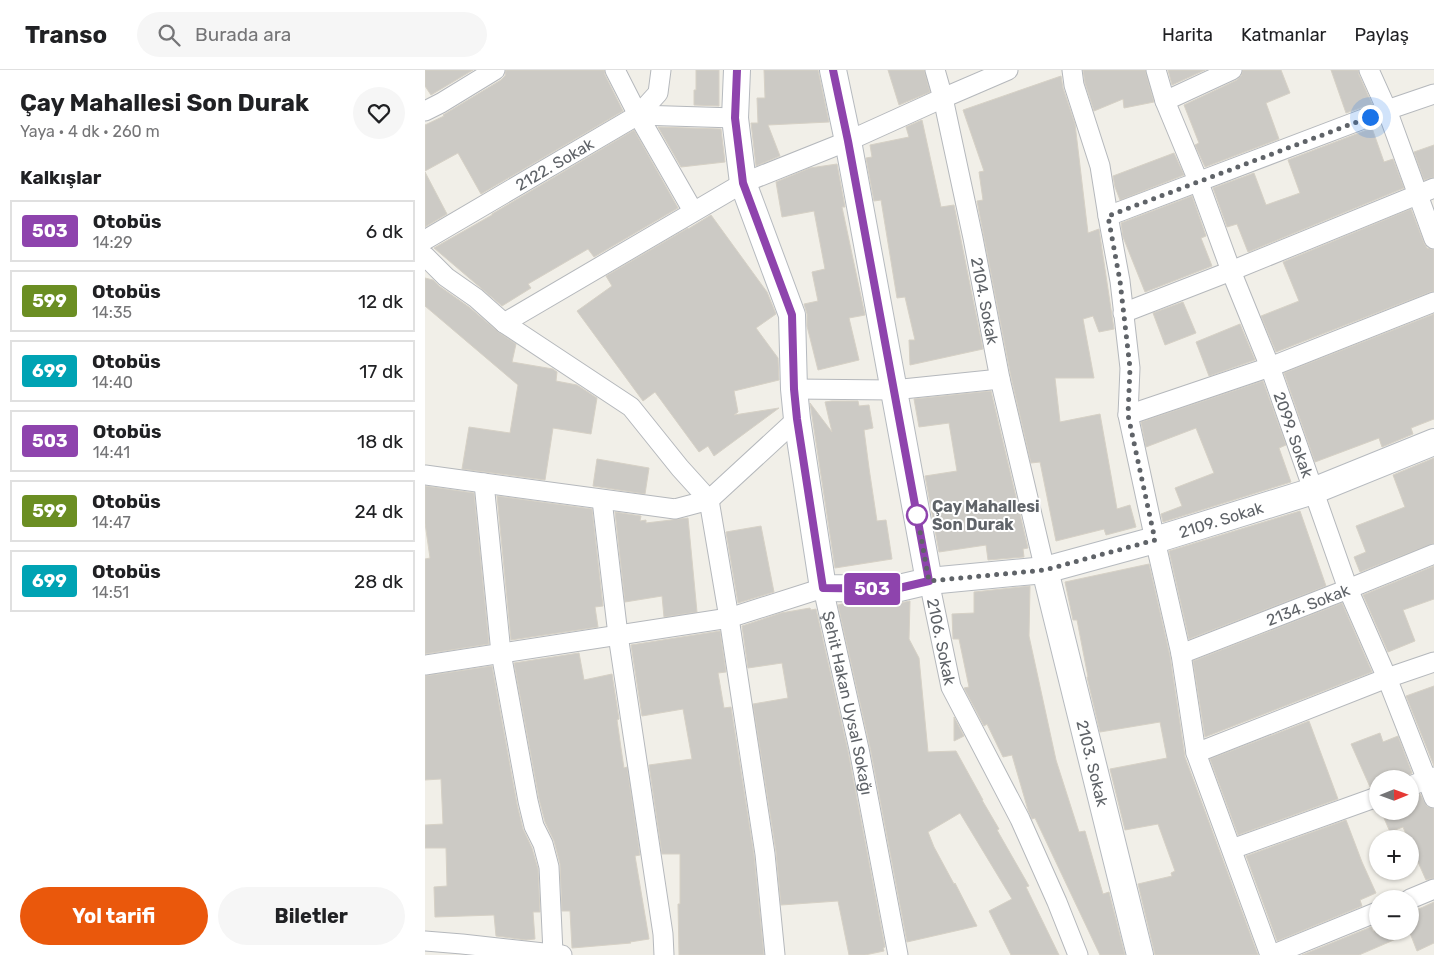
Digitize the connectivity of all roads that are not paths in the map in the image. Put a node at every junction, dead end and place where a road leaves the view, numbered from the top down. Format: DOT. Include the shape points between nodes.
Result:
graph roads {
  1 [pos="495,70"];
  2 [pos="615,70"];
  3 [pos="661,70"];
  4 [pos="737,70"];
  5 [pos="833,70"];
  6 [pos="935,70"];
  7 [pos="1008,70"];
  8 [pos="1073,70"];
  9 [pos="1156,70"];
  10 [pos="1232,70"];
  11 [pos="1369,70"];
  12 [pos="1434,94"];
  13 [pos="943,98"];
  14 [pos="1165,101"];
  15 [pos="1387,110"];
  16 [pos="425,111"];
  17 [pos="639,115"];
  18 [pos="735,118"];
  19 [pos="848,141"];
  20 [pos="743,183"];
  21 [pos="1199,183"];
  22 [pos="1426,191"];
  23 [pos="693,211"];
  24 [pos="1108,216"];
  25 [pos="1434,239"];
  26 [pos="425,240"];
  27 [pos="425,256"];
  28 [pos="1231,270"];
  29 [pos="1434,302"];
  30 [pos="1123,313"];
  31 [pos="504,323"];
  32 [pos="1270,366"];
  33 [pos="1000,379"];
  34 [pos="794,389"];
  35 [pos="893,390"];
  36 [pos="1128,415"];
  37 [pos="797,419"];
  38 [pos="1434,442"];
  39 [pos="425,474"];
  40 [pos="484,483"];
  41 [pos="1313,492"];
  42 [pos="602,500"];
  43 [pos="709,500"];
  44 [pos="1155,540"];
  45 [pos="1434,554"];
  46 [pos="1045,570"];
  47 [pos="929,581"];
  48 [pos="823,588"];
  49 [pos="1348,589"];
  50 [pos="729,618"];
  51 [pos="618,634"];
  52 [pos="501,653"];
  53 [pos="1181,654"];
  54 [pos="1434,662"];
  55 [pos="425,665"];
  56 [pos="1387,678"];
  57 [pos="1196,753"];
  58 [pos="1424,781"];
  59 [pos="1434,798"];
  60 [pos="1369,800"];
  61 [pos="1232,849"];
  62 [pos="1434,889"];
  63 [pos="1419,895"];
  64 [pos="1369,915"];
  65 [pos="425,942"];
  66 [pos="558,954"];
  67 [pos="664,955"];
  68 [pos="775,955"];
  69 [pos="898,955"];
  70 [pos="1078,955"];
  71 [pos="1140,955"];
  72 [pos="1271,955"];
  1 -- 16 [label="street"];
  2 -- 17 [label="street"];
  3 -- 17 [label="street, 2122. Sokak" via="658,93"];
  4 -- 18 [label="main road, Şehit Hakan Uysal Sokağı"];
  5 -- 19 [label="main road, 2106. Sokak"];
  6 -- 13 [label="street, 2104. Sokak"];
  7 -- 13 [label="street"];
  8 -- 24 [label="street" via="1074,85 1100,166"];
  9 -- 14 [label="street, 2099. Sokak"];
  10 -- 14 [label="street"];
  11 -- 15 [label="street"];
  12 -- 15 [label="street"];
  13 -- 19 [label="street"];
  13 -- 33 [label="street, 2104. Sokak"];
  14 -- 21 [label="street, 2099. Sokak"];
  15 -- 21 [label="street"];
  15 -- 22 [label="street"];
  17 -- 18 [label="street"];
  17 -- 23 [label="street"];
  17 -- 26 [label="street, 2122. Sokak"];
  18 -- 20 [label="main road, Şehit Hakan Uysal Sokağı"];
  19 -- 20 [label="street"];
  19 -- 35 [label="main road, 2106. Sokak"];
  20 -- 23 [label="street"];
  20 -- 34 [label="main road, Şehit Hakan Uysal Sokağı" via="792,315"];
  21 -- 24 [label="street"];
  21 -- 28 [label="street, 2099. Sokak"];
  22 -- 25 [label="street"];
  22 -- 28 [label="street"];
  23 -- 31 [label="street"];
  24 -- 30 [label="street"];
  27 -- 31 [label="street"];
  28 -- 30 [label="street"];
  28 -- 32 [label="street, 2099. Sokak"];
  29 -- 32 [label="street"];
  30 -- 36 [label="street" via="1130,368"];
  31 -- 43 [label="street" via="631,407"];
  32 -- 36 [label="street"];
  32 -- 41 [label="street, 2099. Sokak"];
  33 -- 35 [label="street"];
  33 -- 46 [label="street, 2104. Sokak"];
  34 -- 35 [label="street"];
  34 -- 37 [label="main road, Şehit Hakan Uysal Sokağı"];
  35 -- 47 [label="main road, 2106. Sokak"];
  36 -- 44 [label="street"];
  37 -- 43 [label="street"];
  37 -- 48 [label="main road, Şehit Hakan Uysal Sokağı"];
  38 -- 41 [label="main road, 2109. Sokak"];
  39 -- 40 [label="street"];
  40 -- 42 [label="street"];
  40 -- 52 [label="street"];
  41 -- 44 [label="main road, 2109. Sokak"];
  41 -- 49 [label="street, 2099. Sokak"];
  42 -- 43 [label="street" via="675,509"];
  42 -- 51 [label="street"];
  43 -- 50 [label="street"];
  44 -- 46 [label="main road, 2109. Sokak"];
  44 -- 53 [label="street"];
  45 -- 49 [label="street, 2134. Sokak"];
  46 -- 47 [label="main road, 2109. Sokak"];
  46 -- 71 [label="main road, 2103. Sokak"];
  47 -- 48 [label="main road, 2109. Sokak" via="895,589"];
  47 -- 70 [label="street, 2106. Sokak" via="951,687 1020,819"];
  48 -- 50 [label="street"];
  48 -- 69 [label="street, Şehit Hakan Uysal Sokağı" via="859,749"];
  49 -- 53 [label="street, 2134. Sokak"];
  49 -- 56 [label="street, 2099. Sokak"];
  50 -- 51 [label="street"];
  50 -- 68 [label="street" via="765,854"];
  51 -- 52 [label="street"];
  51 -- 67 [label="street"];
  52 -- 55 [label="street"];
  52 -- 66 [label="street" via="528,801 549,867"];
  53 -- 57 [label="street"];
  54 -- 56 [label="street"];
  56 -- 57 [label="street"];
  56 -- 58 [label="street, 2099. Sokak"];
  57 -- 61 [label="street"];
  58 -- 59 [label="street, 2099. Sokak"];
  60 -- 61 [label="street"];
  61 -- 72 [label="street"];
  62 -- 63 [label="street"];
  64 -- 72 [label="street"];
  65 -- 66 [label="street"];
}
